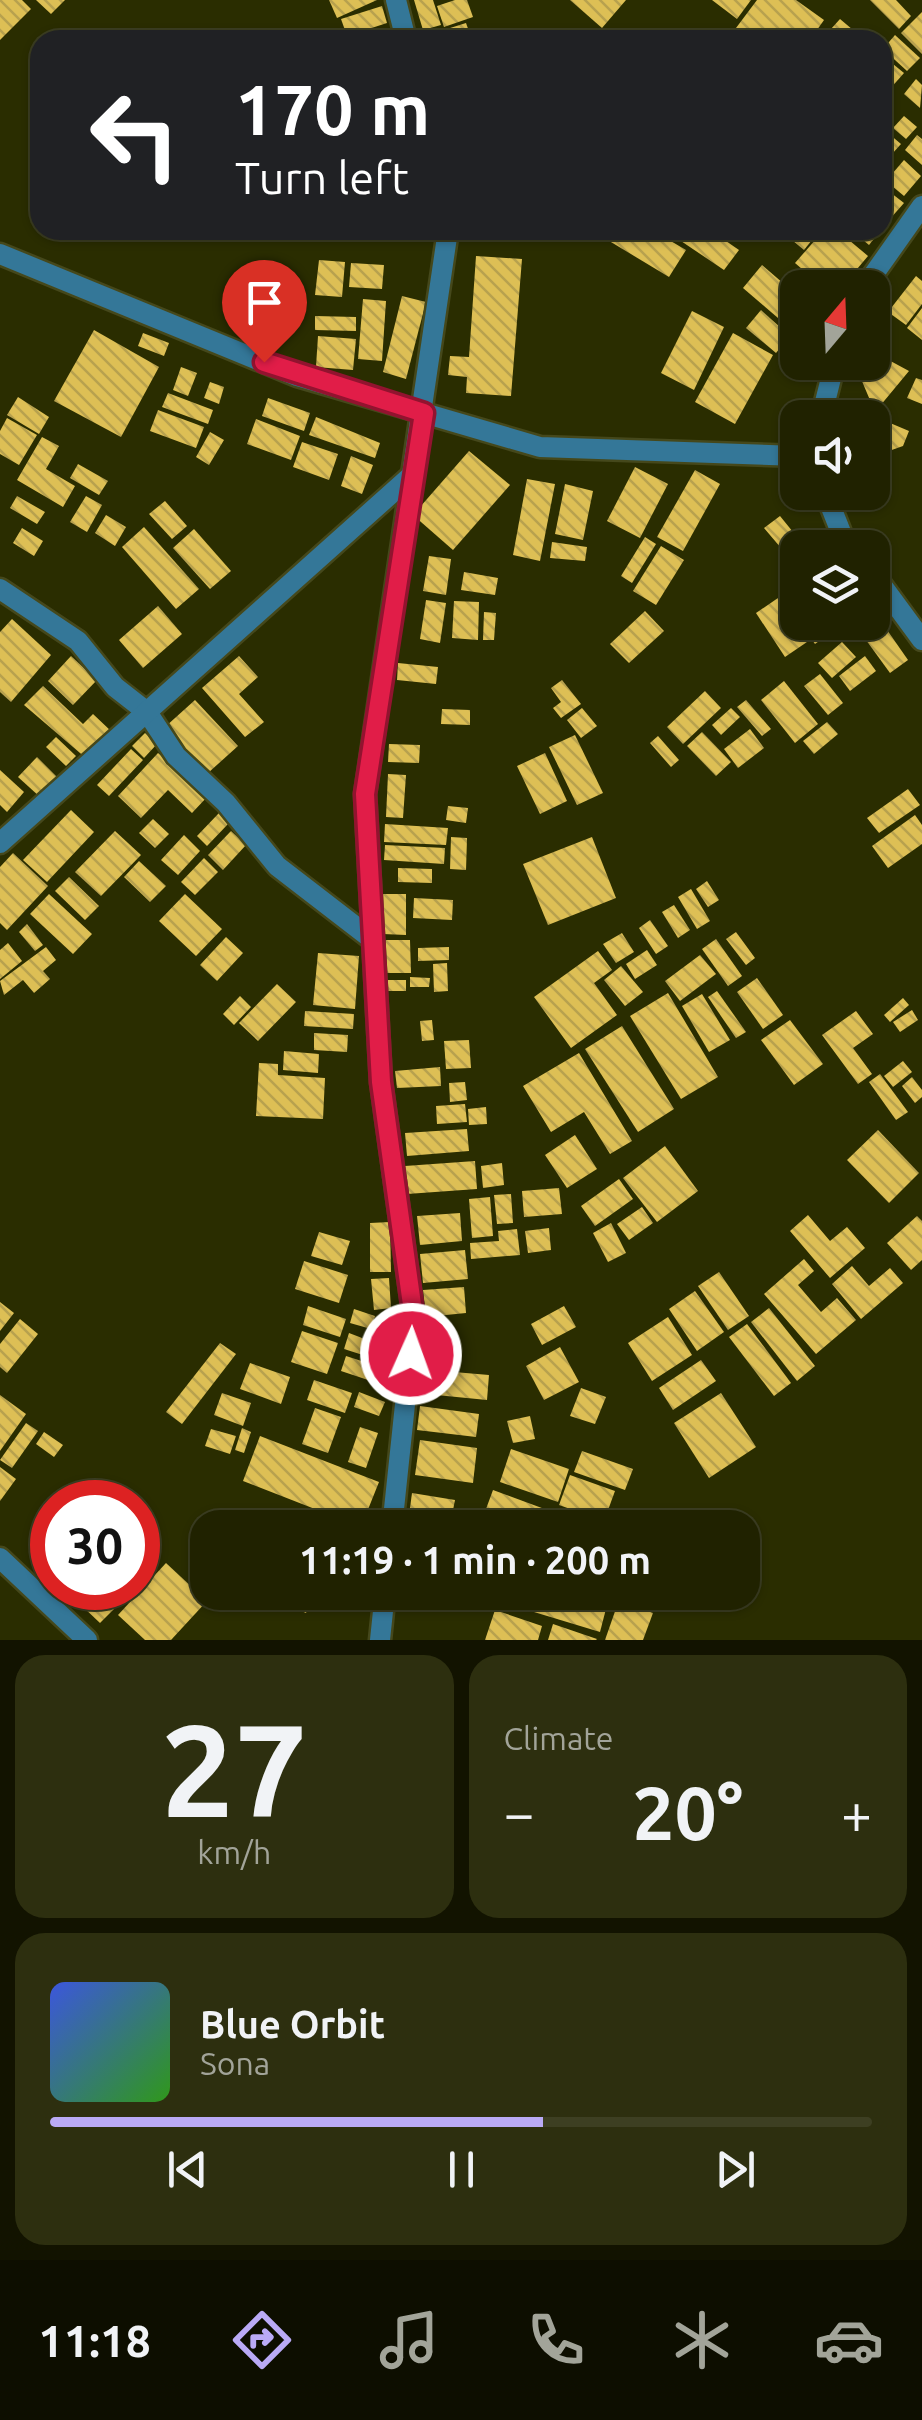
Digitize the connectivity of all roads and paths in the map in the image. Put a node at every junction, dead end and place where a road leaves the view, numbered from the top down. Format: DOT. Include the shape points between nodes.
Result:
graph roads {
  1 [pos="396,0"];
  2 [pos="404,30"];
  3 [pos="922,206"];
  4 [pos="447,240"];
  5 [pos="0,254"];
  6 [pos="877,270"];
  7 [pos="424,413"];
  8 [pos="780,455"];
  9 [pos="412,475"];
  10 [pos="0,588"];
  11 [pos="890,596"];
  12 [pos="922,640"];
  13 [pos="147,712"];
  14 [pos="0,843"];
  15 [pos="373,940"];
  16 [pos="394,1510"];
  17 [pos="0,1558"];
  18 [pos="383,1610"];
  19 [pos="87,1640"];
  20 [pos="380,1640"];
  1 -- 2 [label="street"];
  3 -- 6 [label="street"];
  4 -- 7 [label="street"];
  5 -- 7 [label="street" via="297,376"];
  7 -- 8 [label="street" via="540,447"];
  7 -- 9 [label="street"];
  9 -- 13 [label="street"];
  9 -- 15 [label="street" via="365,794"];
  10 -- 13 [label="street" via="78,642 115,687"];
  11 -- 12 [label="street"];
  13 -- 14 [label="street"];
  13 -- 15 [label="street" via="176,756 226,803 277,866"];
  15 -- 16 [label="street" via="381,1082 414,1319"];
  17 -- 19 [label="street"];
  18 -- 20 [label="street"];
}
